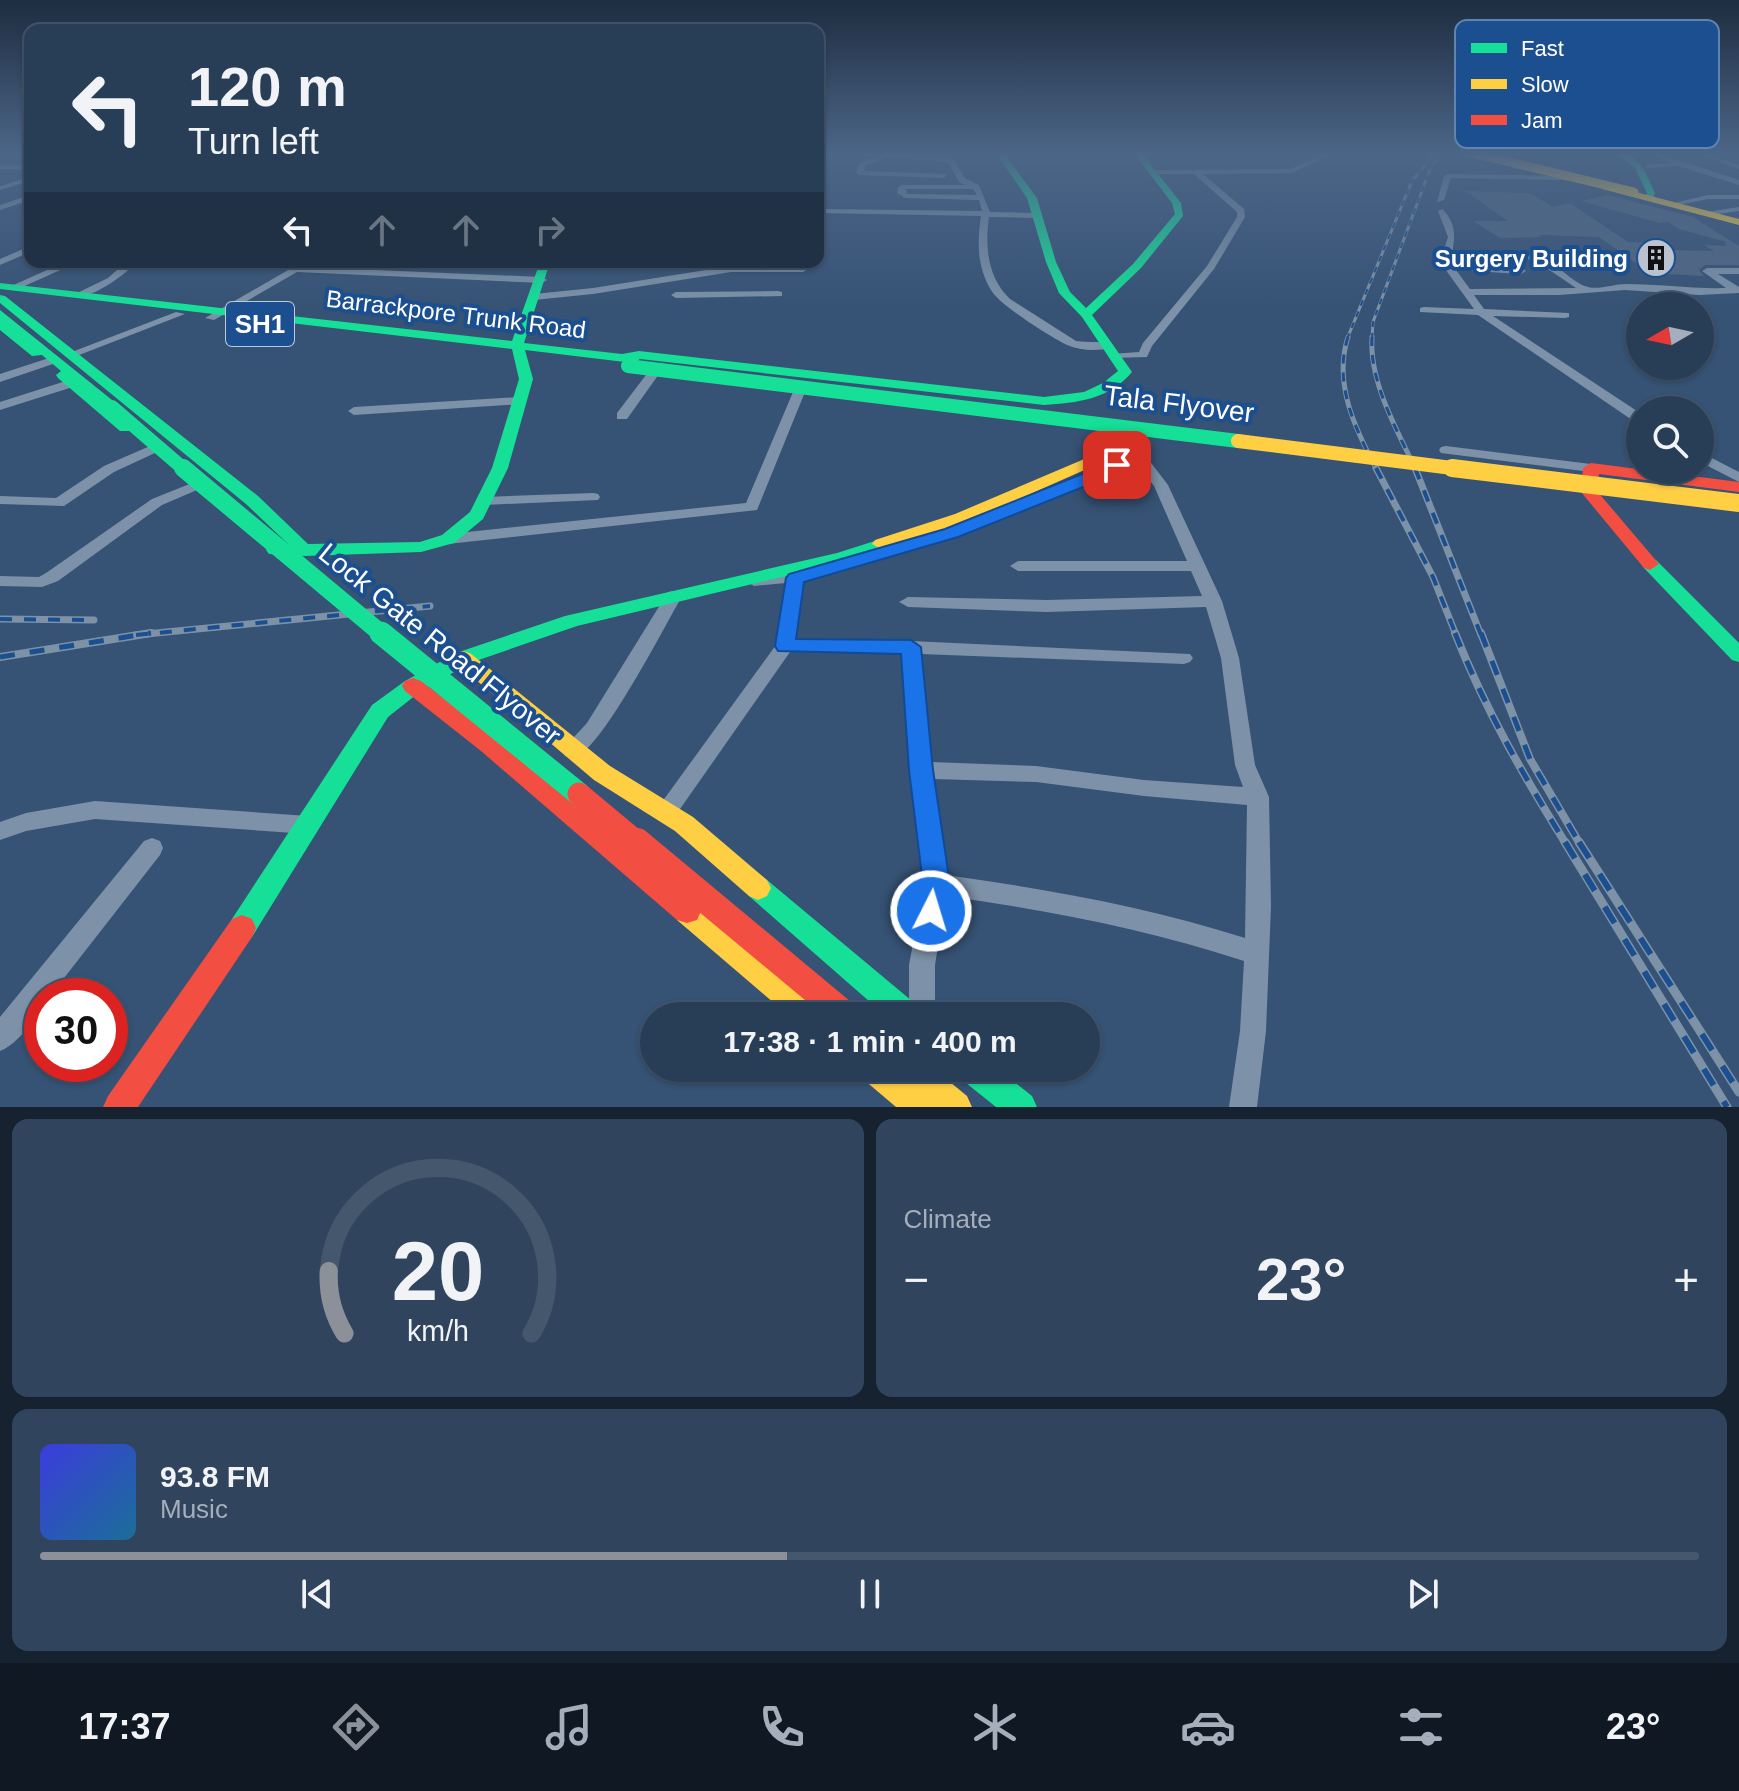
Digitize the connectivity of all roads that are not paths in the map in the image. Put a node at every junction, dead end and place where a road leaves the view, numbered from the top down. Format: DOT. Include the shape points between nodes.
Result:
graph roads {
  1 [pos="983,204"];
  2 [pos="1034,204"];
  3 [pos="1176,204"];
  4 [pos="1233,204"];
  5 [pos="1441,204"];
  6 [pos="1677,204"];
  7 [pos="1680,204"];
  8 [pos="824,212"];
  9 [pos="985,213"];
  10 [pos="1037,215"];
  11 [pos="1736,218"];
  12 [pos="24,252"];
  13 [pos="1531,257"];
  14 [pos="0,262"];
  15 [pos="1509,262"];
  16 [pos="1544,262"];
  17 [pos="1448,267"];
  18 [pos="59,268"];
  19 [pos="125,268"];
  20 [pos="363,268"];
  21 [pos="713,268"];
  22 [pos="729,268"];
  23 [pos="766,268"];
  24 [pos="296,269"];
  25 [pos="803,269"];
  26 [pos="1739,271"];
  27 [pos="356,272"];
  28 [pos="540,279"];
  29 [pos="1586,290"];
  30 [pos="1542,291"];
  31 [pos="4,292"];
  32 [pos="1467,292"];
  33 [pos="80,294"];
  34 [pos="778,294"];
  35 [pos="676,295"];
  36 [pos="720,295"];
  37 [pos="1424,310"];
  38 [pos="1482,313"];
  39 [pos="180,314"];
  40 [pos="216,314"];
  41 [pos="1086,315"];
  42 [pos="1565,315"];
  43 [pos="1,323"];
  44 [pos="518,350"];
  45 [pos="70,355"];
  46 [pos="1143,355"];
  47 [pos="1116,358"];
  48 [pos="49,362"];
  49 [pos="623,362"];
  50 [pos="653,374"];
  51 [pos="0,378"];
  52 [pos="72,383"];
  53 [pos="799,392"];
  54 [pos="1014,397"];
  55 [pos="519,401"];
  56 [pos="0,406"];
  57 [pos="1626,410"];
  58 [pos="354,411"];
  59 [pos="622,416"];
  60 [pos="1150,428"];
  61 [pos="150,450"];
  62 [pos="1446,450"];
  63 [pos="1714,464"];
  64 [pos="1591,468"];
  65 [pos="1739,478"];
  66 [pos="192,487"];
  67 [pos="1739,487"];
  68 [pos="1589,492"];
  69 [pos="593,497"];
  70 [pos="1739,497"];
  71 [pos="0,500"];
  72 [pos="484,501"];
  73 [pos="1739,503"];
  74 [pos="1739,512"];
  75 [pos="448,539"];
  76 [pos="305,551"];
  77 [pos="1018,566"];
  78 [pos="1199,566"];
  79 [pos="789,575"];
  80 [pos="0,581"];
  81 [pos="674,596"];
  82 [pos="1213,601"];
  83 [pos="908,602"];
  84 [pos="785,646"];
  85 [pos="911,647"];
  86 [pos="1739,655"];
  87 [pos="463,658"];
  88 [pos="1184,658"];
  89 [pos="413,686"];
  90 [pos="572,750"];
  91 [pos="921,770"];
  92 [pos="1258,797"];
  93 [pos="665,813"];
  94 [pos="308,825"];
  95 [pos="0,831"];
  96 [pos="152,848"];
  97 [pos="936,884"];
  98 [pos="1256,953"];
  99 [pos="794,1002"];
  100 [pos="829,1002"];
  101 [pos="892,1002"];
  102 [pos="922,1002"];
  103 [pos="0,1038"];
  104 [pos="891,1082"];
  105 [pos="926,1082"];
  106 [pos="990,1082"];
  107 [pos="119,1107"];
  108 [pos="921,1107"];
  109 [pos="956,1107"];
  110 [pos="1021,1107"];
  111 [pos="1243,1107"];
  1 -- 9 [label="street"];
  2 -- 10 [label="street"];
  3 -- 41 [label="street" via="1180,214"];
  4 -- 46 [label="street" via="1241,217 1211,267"];
  5 -- 17 [label="street" via="1452,237"];
  6 -- 11 [label="street"];
  7 -- 11 [label="street"];
  8 -- 9 [label="street"];
  9 -- 10 [label="street"];
  9 -- 47 [label="street" via="985,265 996,291 1072,343"];
  10 -- 41 [label="street" via="1060,283"];
  12 -- 14 [label="street"];
  13 -- 16 [label="street"];
  15 -- 16 [label="street"];
  16 -- 29 [label="street"];
  17 -- 30 [label="street" via="1520,270"];
  17 -- 32 [label="street"];
  18 -- 31 [label="street"];
  19 -- 33 [label="street"];
  20 -- 27 [label="street"];
  21 -- 28 [label="street"];
  22 -- 36 [label="street"];
  23 -- 25 [label="street"];
  24 -- 27 [label="street"];
  24 -- 40 [label="street"];
  26 -- 29 [label="street" via="1707,271 1737,290"];
  27 -- 28 [label="street"];
  28 -- 44 [label="street"];
  29 -- 30 [label="street"];
  30 -- 32 [label="street"];
  31 -- 33 [label="street, Barrackpore Trunk Road / SH1"];
  31 -- 39 [label="street, Barrackpore Trunk Road / SH1"];
  31 -- 45 [label="street"];
  32 -- 38 [label="street"];
  33 -- 40 [label="street, Barrackpore Trunk Road / SH1"];
  34 -- 36 [label="street"];
  35 -- 36 [label="street"];
  37 -- 38 [label="street"];
  38 -- 42 [label="street"];
  38 -- 57 [label="street"];
  39 -- 40 [label="street, Barrackpore Trunk Road / SH1"];
  39 -- 45 [label="street"];
  40 -- 44 [label="street, Barrackpore Trunk Road / SH1"];
  41 -- 47 [label="street"];
  43 -- 48 [label="street"];
  43 -- 100 [label="street, Lock Gate Road Flyover, bridge"];
  44 -- 49 [label="street, Barrackpore Trunk Road / SH1"];
  44 -- 55 [label="street" via="526,379"];
  45 -- 76 [label="street" via="252,500"];
  46 -- 47 [label="street"];
  46 -- 47 [label="street"];
  47 -- 54 [label="street" via="1123,376 1102,390 1072,399"];
  48 -- 51 [label="street"];
  48 -- 52 [label="street"];
  49 -- 50 [label="street" via="624,371"];
  49 -- 54 [label="street" via="639,355"];
  49 -- 60 [label="street, Tala Flyover, bridge"];
  49 -- 70 [label="street, Tala Flyover / SH1" via="1091,410"];
  50 -- 53 [label="street"];
  50 -- 59 [label="street"];
  52 -- 56 [label="street"];
  52 -- 61 [label="street"];
  53 -- 54 [label="street" via="1005,421"];
  53 -- 75 [label="street" via="752,507"];
  55 -- 58 [label="street"];
  55 -- 72 [label="street" via="500,468"];
  60 -- 73 [label="street, Tala Flyover, bridge"];
  60 -- 79 [label="street" via="1127,446 961,518"];
  61 -- 66 [label="street"];
  61 -- 71 [label="street" via="109,469 59,503"];
  62 -- 64 [label="street"];
  63 -- 65 [label="street"];
  64 -- 67 [label="street"];
  64 -- 68 [label="street"];
  66 -- 76 [label="street" via="269,550"];
  66 -- 80 [label="street" via="157,502 42,582"];
  68 -- 74 [label="street"];
  68 -- 86 [label="street"];
  69 -- 72 [label="street"];
  72 -- 75 [label="street" via="477,515"];
  75 -- 76 [label="street" via="421,547"];
  77 -- 78 [label="street"];
  78 -- 79 [label="street" via="1161,485 1137,454 1097,476 951,533"];
  78 -- 82 [label="street"];
  79 -- 81 [label="street"];
  79 -- 84 [label="street"];
  81 -- 87 [label="street" via="572,621"];
  81 -- 90 [label="street" via="594,728"];
  82 -- 83 [label="street" via="1047,606"];
  82 -- 92 [label="street" via="1230,658 1245,765"];
  84 -- 85 [label="street"];
  84 -- 93 [label="street"];
  85 -- 88 [label="street"];
  85 -- 91 [label="street"];
  87 -- 89 [label="street"];
  87 -- 90 [label="street"];
  89 -- 94 [label="street" via="380,711"];
  89 -- 99 [label="street"];
  90 -- 93 [label="street"];
  91 -- 92 [label="street" via="1036,774"];
  91 -- 97 [label="street"];
  92 -- 98 [label="street"];
  93 -- 101 [label="street"];
  94 -- 95 [label="street" via="95,810"];
  94 -- 107 [label="street"];
  96 -- 103 [label="street"];
  97 -- 98 [label="street" via="1179,928"];
  97 -- 102 [label="street" via="922,965"];
  98 -- 111 [label="street"];
  104 -- 108 [label="street"];
  105 -- 109 [label="street"];
  106 -- 110 [label="street"];
}
